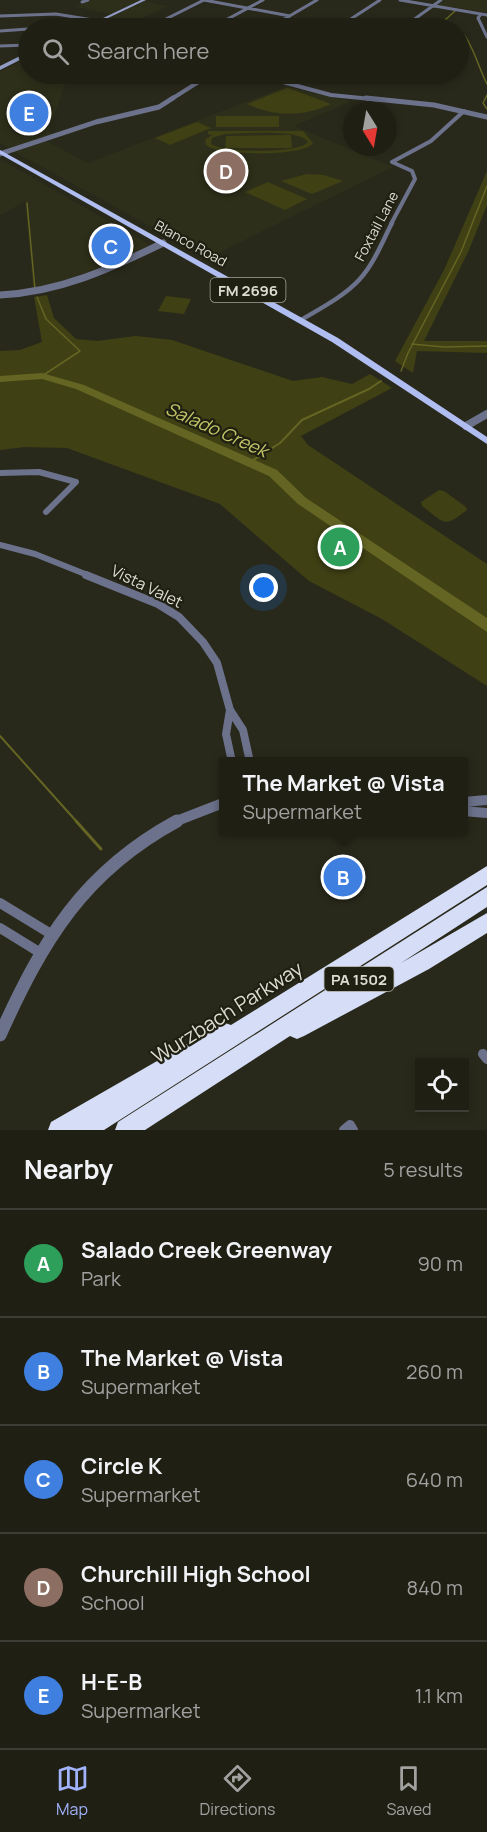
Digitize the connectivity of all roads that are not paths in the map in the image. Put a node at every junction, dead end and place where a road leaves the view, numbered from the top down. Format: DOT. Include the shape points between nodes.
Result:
graph roads {
  1 [pos="88,0"];
  2 [pos="144,0"];
  3 [pos="204,0"];
  4 [pos="263,0"];
  5 [pos="317,0"];
  6 [pos="381,0"];
  7 [pos="400,0"];
  8 [pos="441,0"];
  9 [pos="82,2"];
  10 [pos="433,6"];
  11 [pos="248,8"];
  12 [pos="481,14"];
  13 [pos="487,15"];
  14 [pos="0,16"];
  15 [pos="290,16"];
  16 [pos="81,18"];
  17 [pos="105,18"];
  18 [pos="168,18"];
  19 [pos="230,18"];
  20 [pos="286,18"];
  21 [pos="353,18"];
  22 [pos="416,18"];
  23 [pos="479,22"];
  24 [pos="487,23"];
  25 [pos="18,30"];
  26 [pos="0,31"];
  27 [pos="487,37"];
  28 [pos="18,45"];
  29 [pos="0,46"];
  30 [pos="18,59"];
  31 [pos="0,68"];
  32 [pos="195,84"];
  33 [pos="290,84"];
  34 [pos="464,111"];
  35 [pos="487,117"];
  36 [pos="1,153"];
  37 [pos="163,243"];
  38 [pos="0,296"];
  39 [pos="301,320"];
  40 [pos="487,414"];
  41 [pos="466,426"];
  42 [pos="487,441"];
  43 [pos="0,473"];
  44 [pos="46,512"];
  45 [pos="0,545"];
  46 [pos="230,710"];
  47 [pos="231,757"];
  48 [pos="249,757"];
  49 [pos="487,800"];
  50 [pos="468,802"];
  51 [pos="219,804"];
  52 [pos="468,811"];
  53 [pos="487,813"];
  54 [pos="487,874"];
  55 [pos="487,896"];
  56 [pos="0,903"];
  57 [pos="487,922"];
  58 [pos="0,928"];
  59 [pos="51,934"];
  60 [pos="39,952"];
  61 [pos="271,1013"];
  62 [pos="0,1035"];
  63 [pos="231,1062"];
  64 [pos="59,1130"];
  65 [pos="84,1130"];
  66 [pos="126,1130"];
  1 -- 9 [label="street"];
  2 -- 17 [label="main road"];
  3 -- 11 [label="street"];
  3 -- 18 [label="street"];
  4 -- 11 [label="street"];
  5 -- 15 [label="street"];
  6 -- 21 [label="street"];
  7 -- 10 [label="street"];
  8 -- 10 [label="street"];
  10 -- 12 [label="street"];
  10 -- 22 [label="street"];
  11 -- 15 [label="street"];
  11 -- 19 [label="street"];
  12 -- 13 [label="street"];
  12 -- 23 [label="street"];
  14 -- 16 [label="street" via="56,14"];
  15 -- 20 [label="street"];
  23 -- 24 [label="street"];
  23 -- 27 [label="street"];
  25 -- 26 [label="street"];
  28 -- 29 [label="street"];
  30 -- 31 [label="main road"];
  32 -- 36 [label="street" via="159,107 96,122"];
  33 -- 34 [label="street" via="331,95"];
  34 -- 35 [label="street"];
  34 -- 39 [label="street, Foxtail Lane" via="435,140 392,162 412,171 415,179 371,263 345,293"];
  36 -- 37 [label="main road, Blanco Road / FM 2696"];
  37 -- 38 [label="street" via="68,286"];
  37 -- 39 [label="main road, Blanco Road / FM 2696"];
  39 -- 41 [label="main road, Blanco Road / FM 2696"];
  40 -- 41 [label="street"];
  41 -- 42 [label="main road, Blanco Road / FM 2696"];
  43 -- 44 [label="street" via="35,469 76,482"];
  45 -- 46 [label="street, Vista Valet" via="35,554 158,604 179,617 210,651"];
  46 -- 47 [label="street, Vista Valet" via="226,734"];
  46 -- 48 [label="street, Vista Valet" via="243,730"];
  49 -- 50 [label="street"];
  51 -- 59 [label="street" via="159,830 120,857 75,901"];
  52 -- 53 [label="street"];
  54 -- 61 [label="highway, Wurzbach Parkway / PA 1502"];
  55 -- 63 [label="highway, PA 1502"];
  56 -- 59 [label="street"];
  57 -- 63 [label="highway" via="364,995"];
  58 -- 60 [label="street"];
  59 -- 60 [label="street"];
  60 -- 62 [label="street"];
  61 -- 64 [label="highway" via="214,1038"];
  61 -- 65 [label="highway, Wurzbach Parkway / PA 1502"];
  63 -- 66 [label="highway, PA 1502"];
}
